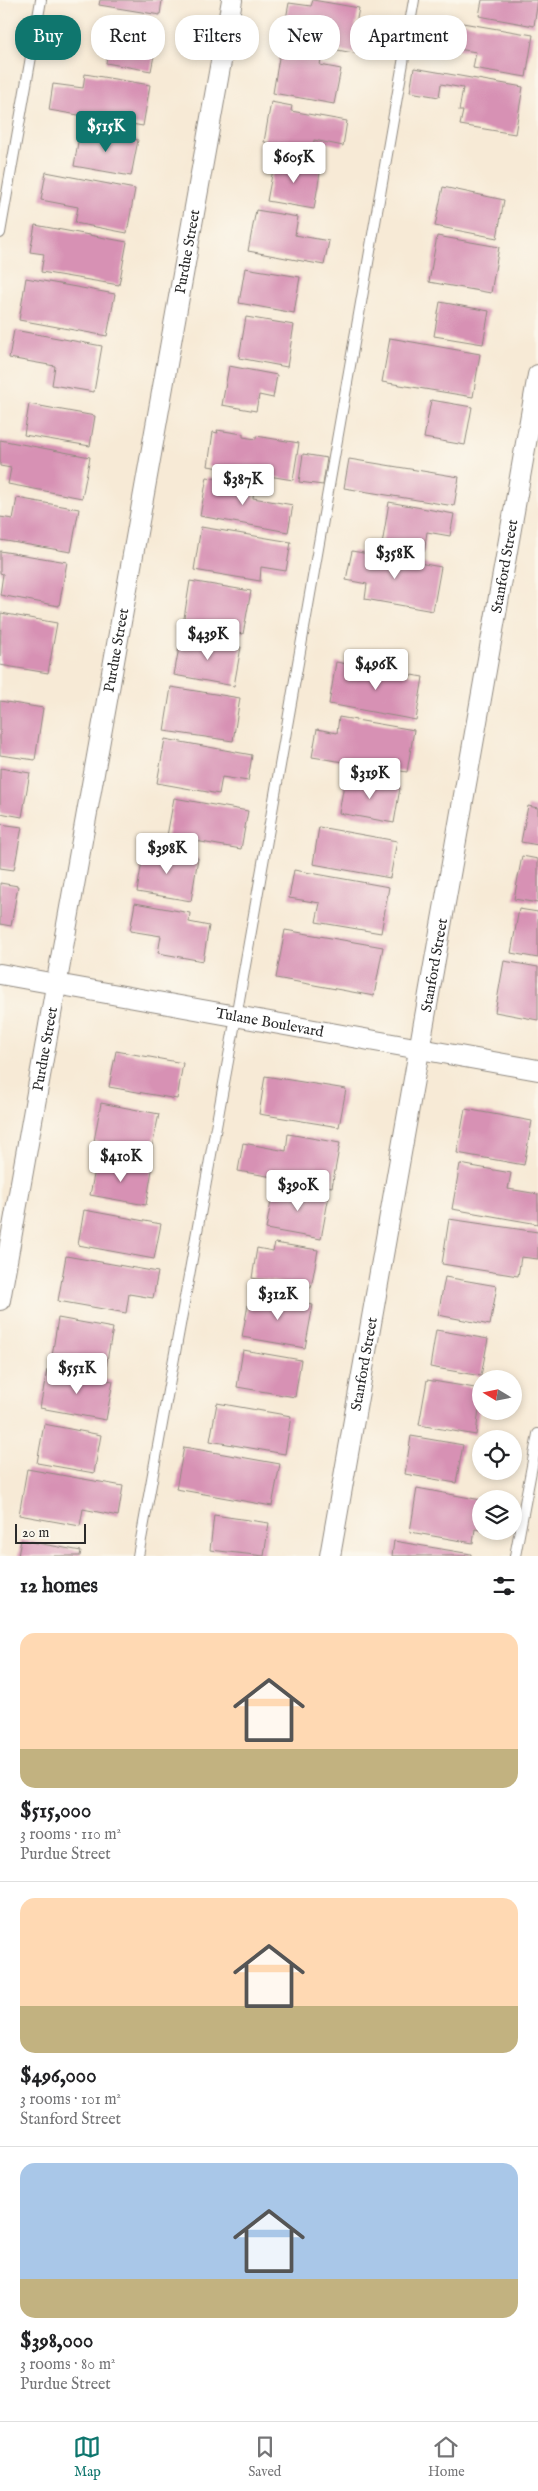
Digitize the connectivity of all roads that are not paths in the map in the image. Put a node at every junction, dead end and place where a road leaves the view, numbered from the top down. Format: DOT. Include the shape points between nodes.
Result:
graph roads {
  1 [pos="41,0"];
  2 [pos="232,0"];
  3 [pos="414,0"];
  4 [pos="0,233"];
  5 [pos="538,375"];
  6 [pos="0,974"];
  7 [pos="57,985"];
  8 [pos="236,1017"];
  9 [pos="420,1049"];
  10 [pos="538,1070"];
  11 [pos="0,1300"];
  12 [pos="538,1434"];
  13 [pos="138,1556"];
  14 [pos="330,1556"];
  15 [pos="515,1556"];
  1 -- 4 [label="lane"];
  2 -- 7 [label="street, Purdue Street"];
  3 -- 8 [label="lane"];
  5 -- 9 [label="street, Stanford Street"];
  6 -- 7 [label="street, Tulane Boulevard"];
  7 -- 8 [label="street, Tulane Boulevard"];
  7 -- 11 [label="street, Purdue Street"];
  8 -- 9 [label="street, Tulane Boulevard"];
  8 -- 13 [label="lane"];
  9 -- 10 [label="street, Tulane Boulevard"];
  9 -- 14 [label="street, Stanford Street"];
  12 -- 15 [label="lane"];
}
